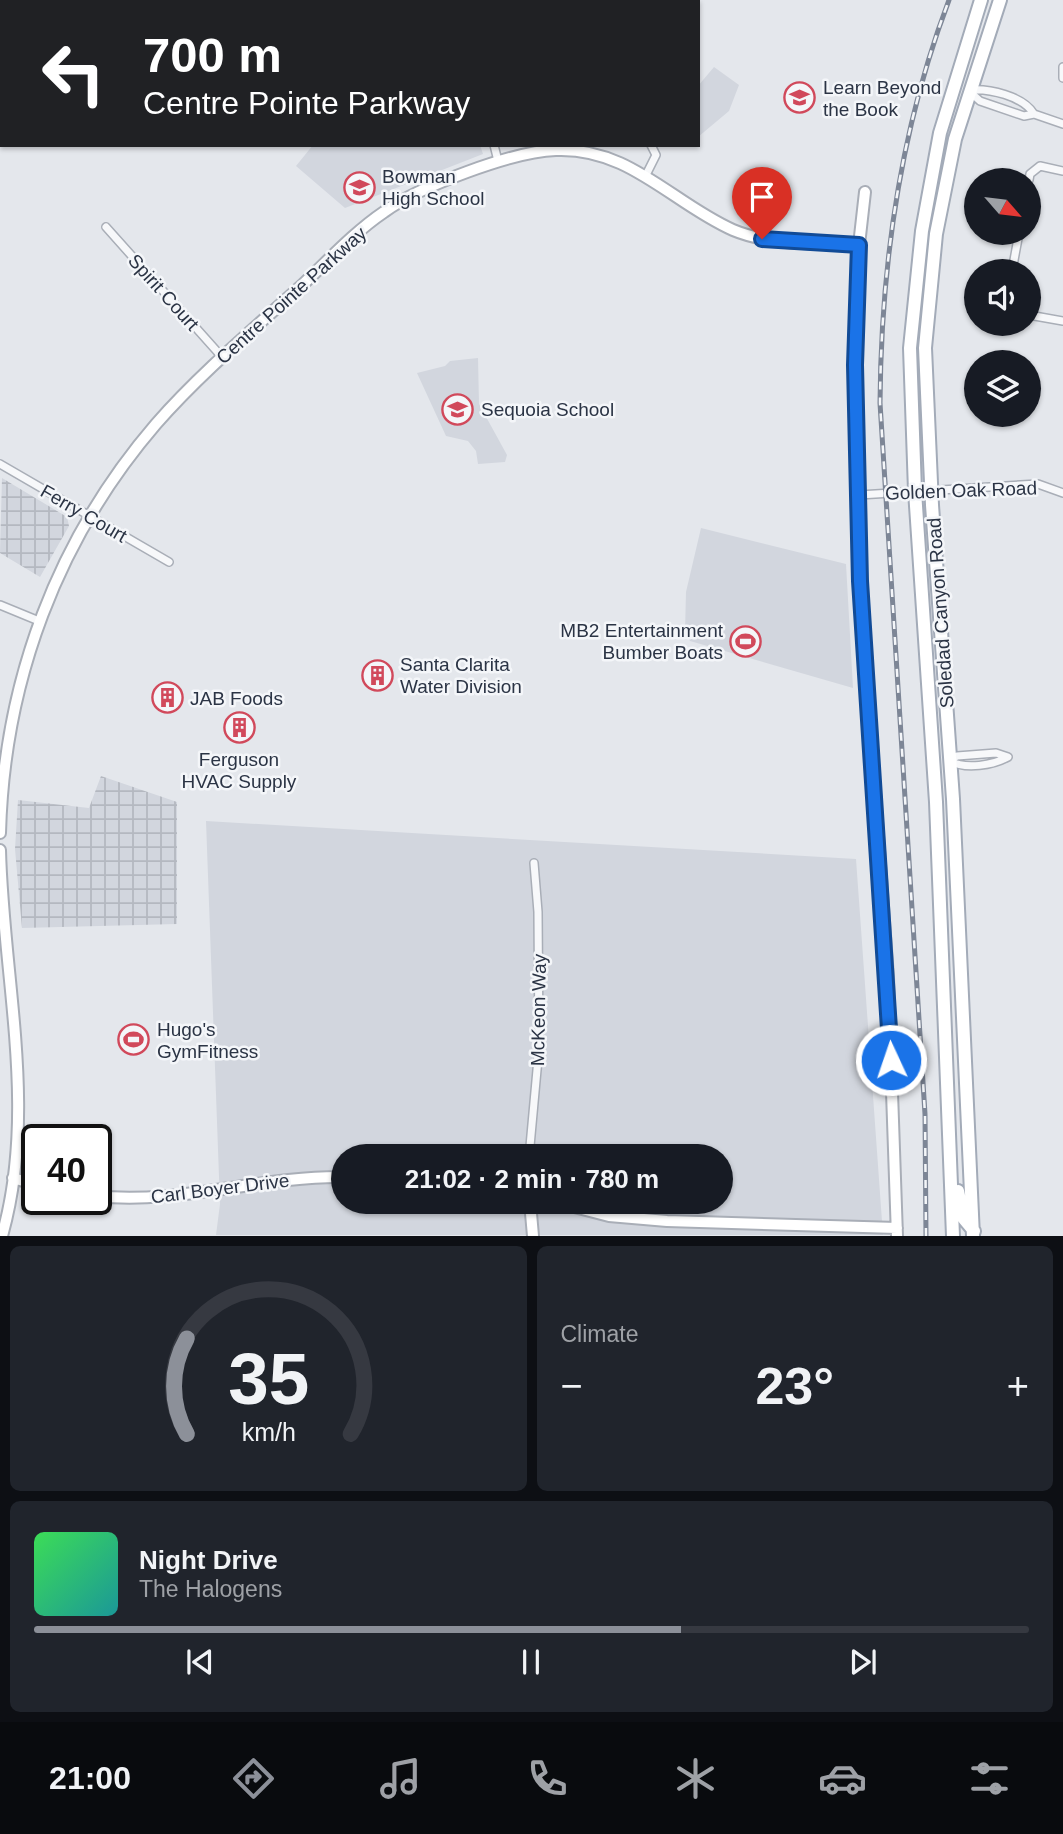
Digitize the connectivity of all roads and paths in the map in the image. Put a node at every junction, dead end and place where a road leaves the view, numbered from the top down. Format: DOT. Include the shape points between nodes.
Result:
graph roads {
  1 [pos="981,0"];
  2 [pos="1000,0"];
  3 [pos="1063,67"];
  4 [pos="1063,78"];
  5 [pos="953,85"];
  6 [pos="969,90"];
  7 [pos="1034,114"];
  8 [pos="1063,124"];
  9 [pos="494,147"];
  10 [pos="652,147"];
  11 [pos="498,161"];
  12 [pos="1036,168"];
  13 [pos="1063,170"];
  14 [pos="646,175"];
  15 [pos="865,192"];
  16 [pos="106,227"];
  17 [pos="859,245"];
  18 [pos="1041,317"];
  19 [pos="1063,321"];
  20 [pos="222,357"];
  21 [pos="0,464"];
  22 [pos="931,490"];
  23 [pos="915,491"];
  24 [pos="1063,493"];
  25 [pos="859,495"];
  26 [pos="89,517"];
  27 [pos="169,562"];
  28 [pos="0,605"];
  29 [pos="40,621"];
  30 [pos="926,677"];
  31 [pos="950,761"];
  32 [pos="0,833"];
  33 [pos="0,850"];
  34 [pos="534,863"];
  35 [pos="940,911"];
  36 [pos="530,1144"];
  37 [pos="951,1170"];
  38 [pos="13,1178"];
  39 [pos="331,1178"];
  40 [pos="21,1180"];
  41 [pos="112,1196"];
  42 [pos="531,1214"];
  43 [pos="601,1214"];
  44 [pos="971,1230"];
  45 [pos="897,1232"];
  46 [pos="2,1236"];
  47 [pos="533,1236"];
  48 [pos="953,1236"];
  1 -- 5 [label="main road, Soledad Canyon Road"];
  2 -- 6 [label="main road, Soledad Canyon Road"];
  3 -- 4 [label="street"];
  5 -- 6 [label="main road"];
  5 -- 23 [label="main road, Soledad Canyon Road" via="922,231 910,348"];
  6 -- 7 [label="street" via="980,101 1024,116"];
  6 -- 7 [label="street" via="984,88 1028,105"];
  6 -- 22 [label="main road, Soledad Canyon Road" via="936,234 925,348"];
  7 -- 8 [label="street"];
  9 -- 11 [label="street"];
  10 -- 14 [label="street" via="656,155"];
  11 -- 14 [label="street, Centre Pointe Parkway" via="529,152 578,150"];
  11 -- 20 [label="street, Centre Pointe Parkway" via="388,209"];
  12 -- 13 [label="street"];
  14 -- 17 [label="street, Centre Pointe Parkway" via="722,225 748,235"];
  15 -- 17 [label="street"];
  16 -- 20 [label="street, Spirit Court"];
  17 -- 25 [label="street" via="855,365"];
  18 -- 19 [label="street"];
  20 -- 26 [label="street, Centre Pointe Parkway" via="138,445"];
  21 -- 26 [label="street, Ferry Court"];
  22 -- 23 [label="street, Golden Oak Road"];
  22 -- 24 [label="street, Golden Oak Road" via="1038,484"];
  22 -- 31 [label="main road, Soledad Canyon Road"];
  23 -- 25 [label="street, Golden Oak Road"];
  23 -- 30 [label="main road, Soledad Canyon Road"];
  25 -- 45 [label="street"];
  26 -- 27 [label="street, Ferry Court"];
  26 -- 29 [label="street, Centre Pointe Parkway"];
  28 -- 29 [label="street"];
  29 -- 32 [label="street, Centre Pointe Parkway" via="13,713"];
  30 -- 31 [label="main road" via="935,695 939,749"];
  30 -- 35 [label="main road, Soledad Canyon Road"];
  31 -- 31 [label="street" via="995,764 1008,757 979,754"];
  31 -- 35 [label="main road" via="941,777 944,869"];
  31 -- 44 [label="main road, Soledad Canyon Road"];
  33 -- 38 [label="street" via="17,1074"];
  34 -- 36 [label="street, McKeon Way" via="539,1048"];
  35 -- 37 [label="main road, Soledad Canyon Road"];
  37 -- 44 [label="main road"];
  37 -- 48 [label="main road, Soledad Canyon Road"];
  38 -- 40 [label="street"];
  38 -- 46 [label="street"];
  39 -- 41 [label="street, Carl Boyer Drive" via="271,1180 165,1197"];
  42 -- 47 [label="street"];
  43 -- 45 [label="street"];
}
